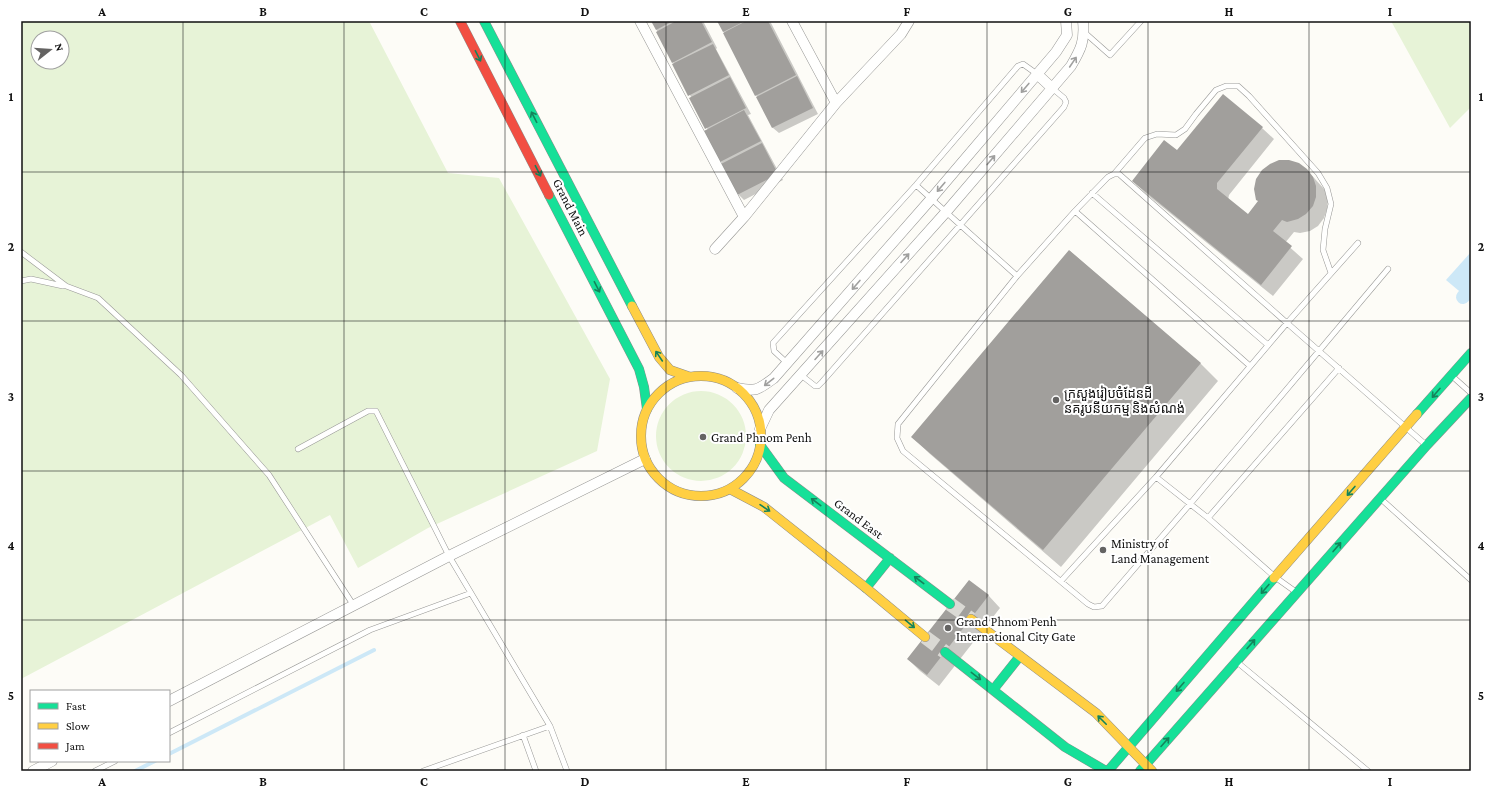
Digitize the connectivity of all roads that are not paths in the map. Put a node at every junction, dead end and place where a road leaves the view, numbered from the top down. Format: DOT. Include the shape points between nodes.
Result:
graph roads {
  1 [pos="460,21"];
  2 [pos="484,21"];
  3 [pos="640,21"];
  4 [pos="792,21"];
  5 [pos="909,21"];
  6 [pos="1083,21"];
  7 [pos="1141,21"];
  8 [pos="1067,25"];
  9 [pos="1084,32"];
  10 [pos="1037,74"];
  11 [pos="1052,88"];
  12 [pos="836,103"];
  13 [pos="1114,174"];
  14 [pos="916,185"];
  15 [pos="1092,193"];
  16 [pos="931,199"];
  17 [pos="1075,211"];
  18 [pos="946,212"];
  19 [pos="744,217"];
  20 [pos="960,225"];
  21 [pos="1358,243"];
  22 [pos="715,249"];
  23 [pos="21,252"];
  24 [pos="1388,269"];
  25 [pos="1331,273"];
  26 [pos="1017,276"];
  27 [pos="21,281"];
  28 [pos="66,286"];
  29 [pos="1287,323"];
  30 [pos="1268,346"];
  31 [pos="1319,351"];
  32 [pos="1471,353"];
  33 [pos="787,363"];
  34 [pos="1250,366"];
  35 [pos="1339,368"];
  36 [pos="801,375"];
  37 [pos="1451,375"];
  38 [pos="690,377"];
  39 [pos="737,388"];
  40 [pos="1471,393"];
  41 [pos="1471,398"];
  42 [pos="647,409"];
  43 [pos="1406,427"];
  44 [pos="760,429"];
  45 [pos="1427,445"];
  46 [pos="760,446"];
  47 [pos="298,448"];
  48 [pos="645,459"];
  49 [pos="1156,477"];
  50 [pos="730,489"];
  51 [pos="1380,498"];
  52 [pos="1190,504"];
  53 [pos="1208,518"];
  54 [pos="449,556"];
  55 [pos="890,558"];
  56 [pos="1275,577"];
  57 [pos="1471,580"];
  58 [pos="1061,581"];
  59 [pos="866,588"];
  60 [pos="471,593"];
  61 [pos="1297,593"];
  62 [pos="950,604"];
  63 [pos="354,606"];
  64 [pos="971,619"];
  65 [pos="924,637"];
  66 [pos="945,652"];
  67 [pos="1020,656"];
  68 [pos="1236,662"];
  69 [pos="994,690"];
  70 [pos="170,700"];
  71 [pos="550,726"];
  72 [pos="170,732"];
  73 [pos="523,735"];
  74 [pos="1129,748"];
  75 [pos="50,762"];
  76 [pos="112,762"];
  77 [pos="1142,768"];
  78 [pos="33,771"];
  79 [pos="95,771"];
  80 [pos="423,771"];
  81 [pos="536,771"];
  82 [pos="566,771"];
  83 [pos="1107,771"];
  84 [pos="1152,771"];
  85 [pos="1368,771"];
  1 -- 42 [label="street, Grand Main, one-way" via="640,369"];
  38 -- 2 [label="street, Grand Main, one-way" via="670,370 659,357"];
  3 -- 19 [label="street"];
  4 -- 12 [label="street"];
  5 -- 12 [label="street" via="901,34"];
  6 -- 9 [label="street"];
  7 -- 9 [label="lane" via="1110,54"];
  8 -- 9 [label="street"];
  8 -- 10 [label="street" via="1067,35"];
  11 -- 9 [label="street, one-way" via="1080,50"];
  10 -- 11 [label="street"];
  10 -- 14 [label="lane" via="1023,64 1018,66"];
  10 -- 16 [label="street, one-way"];
  18 -- 11 [label="street, one-way"];
  11 -- 20 [label="lane" via="1064,98 1064,107"];
  12 -- 19 [label="street"];
  13 -- 15 [label="lane"];
  13 -- 25 [label="lane" via="1145,138 1157,134 1176,135 1185,129 1216,90 1226,86 1238,86 1318,173 1327,188 1331,204 1323,250"];
  13 -- 29 [label="lane" via="1119,174"];
  14 -- 16 [label="lane"];
  14 -- 33 [label="lane" via="773,343 774,351"];
  15 -- 17 [label="lane"];
  15 -- 30 [label="lane"];
  16 -- 18 [label="lane"];
  16 -- 33 [label="street, one-way"];
  17 -- 26 [label="lane"];
  17 -- 34 [label="lane"];
  18 -- 20 [label="lane"];
  36 -- 18 [label="street, one-way"];
  19 -- 22 [label="street"];
  20 -- 26 [label="lane"];
  20 -- 36 [label="lane" via="818,386"];
  21 -- 25 [label="lane"];
  23 -- 28 [label="lane"];
  24 -- 31 [label="lane"];
  25 -- 29 [label="lane"];
  26 -- 58 [label="lane" via="898,424 897,438 903,451"];
  27 -- 28 [label="lane" via="31,280"];
  28 -- 63 [label="lane" via="98,298 186,381 269,475"];
  29 -- 30 [label="lane"];
  29 -- 31 [label="lane"];
  30 -- 34 [label="lane"];
  31 -- 35 [label="lane"];
  31 -- 52 [label="lane"];
  32 -- 37 [label="street"];
  33 -- 39 [label="street, one-way" via="763,386 753,391"];
  34 -- 49 [label="lane"];
  35 -- 43 [label="lane"];
  35 -- 53 [label="lane"];
  36 -- 44 [label="street" via="769,410"];
  37 -- 40 [label="lane"];
  37 -- 43 [label="street, one-way"];
  38 -- 39 [label="street" via="711,377"];
  38 -- 42 [label="street" via="670,384 657,394"];
  39 -- 44 [label="street" via="746,396 755,411"];
  41 -- 45 [label="street"];
  42 -- 48 [label="street" via="641,431"];
  43 -- 45 [label="lane"];
  43 -- 56 [label="street, one-way"];
  44 -- 46 [label="street"];
  45 -- 51 [label="street"];
  46 -- 50 [label="street" via="755,462 746,477"];
  55 -- 46 [label="street, Grand East, one-way" via="784,478"];
  47 -- 54 [label="lane" via="368,411 376,411"];
  48 -- 50 [label="street" via="656,477 683,494 700,497 717,495"];
  48 -- 54 [label="street"];
  49 -- 52 [label="lane"];
  49 -- 58 [label="lane"];
  50 -- 59 [label="street, one-way" via="764,507"];
  51 -- 57 [label="lane"];
  61 -- 51 [label="street, one-way"];
  52 -- 53 [label="lane"];
  52 -- 58 [label="lane" via="1102,606 1094,607 1088,604"];
  53 -- 56 [label="lane"];
  54 -- 60 [label="lane"];
  54 -- 63 [label="street"];
  55 -- 59 [label="street"];
  62 -- 55 [label="street, Grand East, one-way"];
  56 -- 61 [label="lane"];
  56 -- 74 [label="street, one-way"];
  59 -- 65 [label="street, one-way"];
  60 -- 71 [label="lane"];
  60 -- 72 [label="lane" via="370,630"];
  68 -- 61 [label="street, one-way"];
  63 -- 70 [label="street"];
  64 -- 67 [label="street"];
  66 -- 69 [label="street, one-way"];
  67 -- 69 [label="street"];
  74 -- 67 [label="street, one-way" via="1096,714"];
  77 -- 68 [label="street, one-way"];
  68 -- 85 [label="lane"];
  69 -- 83 [label="street" via="1066,747"];
  71 -- 73 [label="lane"];
  71 -- 82 [label="lane"];
  73 -- 80 [label="lane"];
  73 -- 81 [label="lane"];
  74 -- 77 [label="street"];
  74 -- 83 [label="street"];
  75 -- 78 [label="street"];
  76 -- 79 [label="lane"];
  77 -- 84 [label="street"];
}
